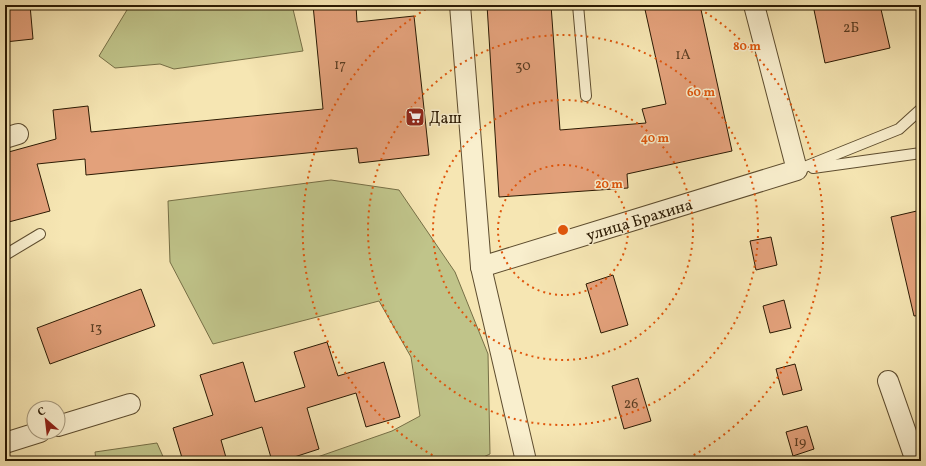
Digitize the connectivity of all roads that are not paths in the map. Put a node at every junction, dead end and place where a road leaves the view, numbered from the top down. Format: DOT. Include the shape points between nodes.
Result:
graph roads {
  1 [pos="460,5"];
  2 [pos="578,5"];
  3 [pos="754,5"];
  4 [pos="586,96"];
  5 [pos="921,109"];
  6 [pos="921,153"];
  7 [pos="797,170"];
  8 [pos="40,234"];
  9 [pos="5,255"];
  10 [pos="481,267"];
  11 [pos="888,381"];
  12 [pos="130,404"];
  13 [pos="66,424"];
  14 [pos="26,436"];
  15 [pos="5,443"];
  16 [pos="526,461"];
  17 [pos="916,461"];
  1 -- 10 [label="street"];
  2 -- 4 [label="lane"];
  3 -- 7 [label="street"];
  5 -- 7 [label="lane" via="899,129"];
  6 -- 7 [label="lane"];
  7 -- 10 [label="street, улица Брахина"];
  8 -- 9 [label="lane"];
  10 -- 16 [label="street"];
  11 -- 17 [label="street"];
  12 -- 13 [label="street"];
  14 -- 15 [label="street"];
}
